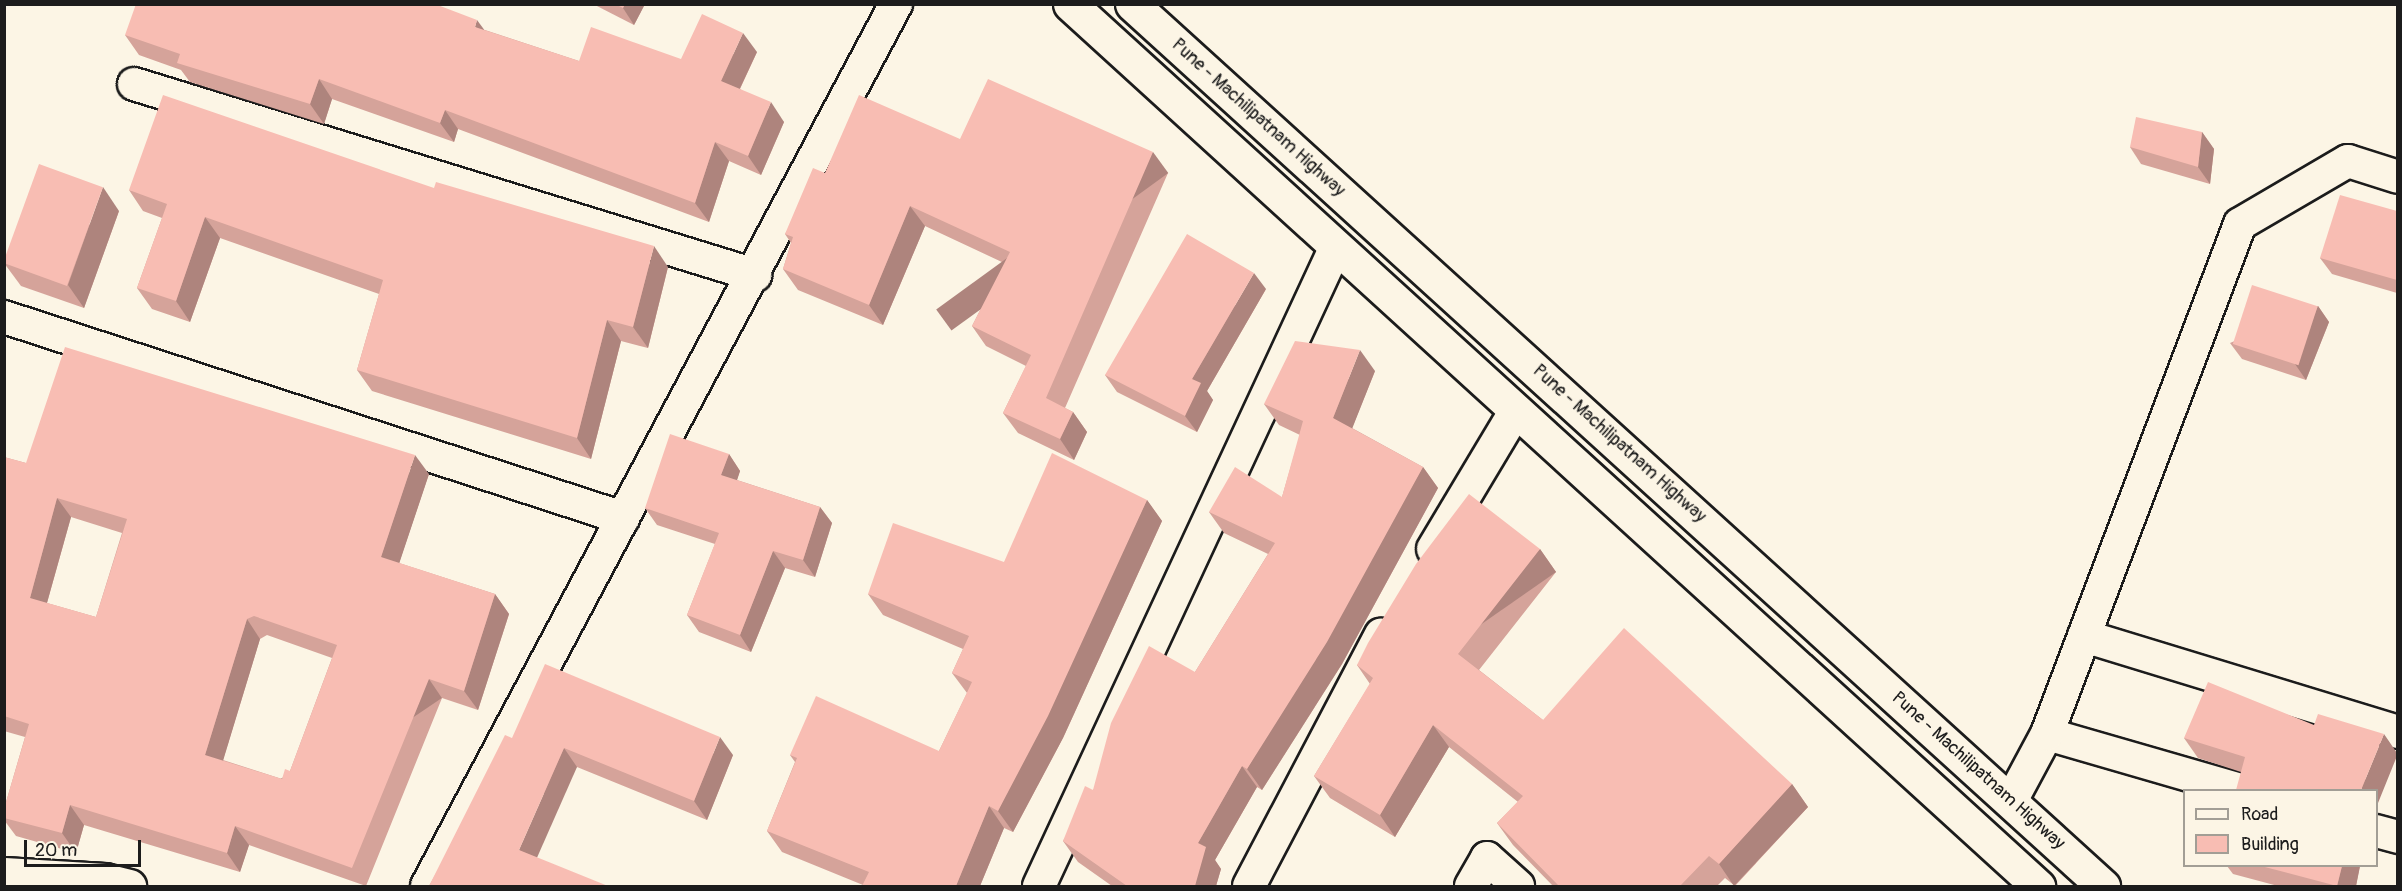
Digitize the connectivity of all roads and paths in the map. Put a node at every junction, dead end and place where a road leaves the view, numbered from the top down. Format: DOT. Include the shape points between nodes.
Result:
graph roads {
  1 [pos="896,4"];
  2 [pos="1070,4"];
  3 [pos="1132,4"];
  4 [pos="134,84"];
  5 [pos="2397,177"];
  6 [pos="1335,249"];
  7 [pos="756,275"];
  8 [pos="4,317"];
  9 [pos="1515,412"];
  10 [pos="623,518"];
  11 [pos="1417,575"];
  12 [pos="1399,606"];
  13 [pos="2084,636"];
  14 [pos="2397,732"];
  15 [pos="2047,734"];
  16 [pos="2238,789"];
  17 [pos="2011,801"];
  18 [pos="2378,832"];
  19 [pos="2397,837"];
  20 [pos="4,874"];
  21 [pos="112,884"];
  22 [pos="2031,884"];
  23 [pos="427,886"];
  24 [pos="1039,886"];
  25 [pos="1249,886"];
  26 [pos="1471,886"];
  27 [pos="1518,886"];
  28 [pos="2103,886"];
  1 -- 7 [label="street"];
  2 -- 6 [label="main road"];
  3 -- 17 [label="main road, Pune - Machilipatnam Highway"];
  4 -- 7 [label="street"];
  5 -- 13 [label="street" via="2348,161 2240,224"];
  6 -- 9 [label="main road"];
  6 -- 24 [label="street"];
  7 -- 10 [label="street"];
  8 -- 10 [label="street"];
  9 -- 11 [label="street"];
  9 -- 22 [label="main road"];
  10 -- 23 [label="street"];
  12 -- 25 [label="street"];
  13 -- 14 [label="street"];
  13 -- 15 [label="street"];
  15 -- 16 [label="street"];
  15 -- 17 [label="street"];
  17 -- 28 [label="main road, Pune - Machilipatnam Highway"];
  18 -- 19 [label="street"];
  20 -- 21 [label="main road"];
  26 -- 27 [label="street" via="1487,858"];
}
